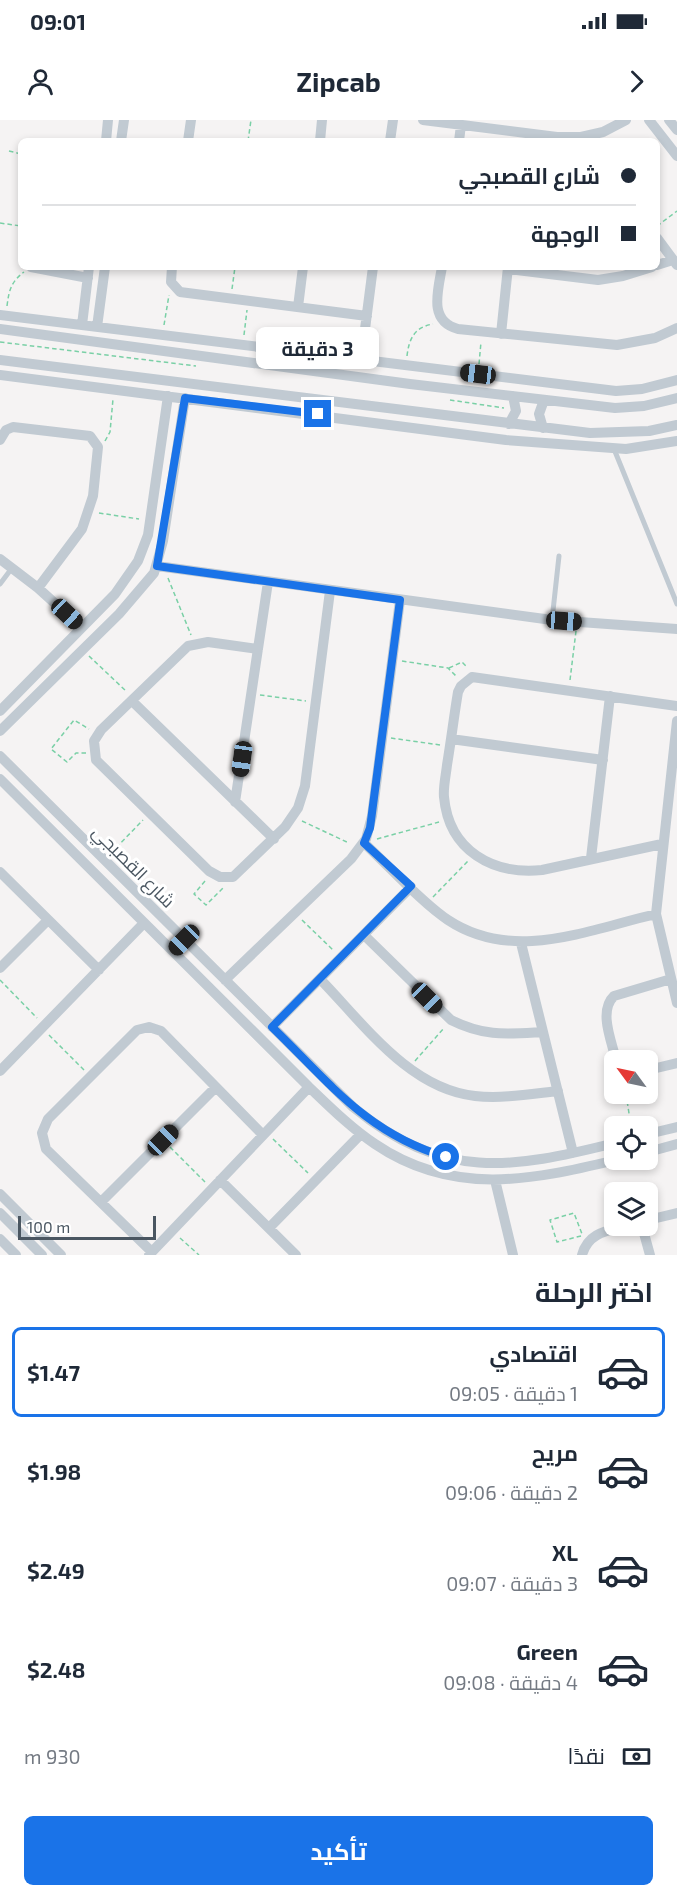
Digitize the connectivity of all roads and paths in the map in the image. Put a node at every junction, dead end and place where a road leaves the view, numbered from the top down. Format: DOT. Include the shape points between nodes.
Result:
graph roads {
  1 [pos="108,120"];
  2 [pos="124,120"];
  3 [pos="191,120"];
  4 [pos="251,120"];
  5 [pos="322,120"];
  6 [pos="393,120"];
  7 [pos="423,120"];
  8 [pos="626,120"];
  9 [pos="649,120"];
  10 [pos="669,120"];
  11 [pos="461,125"];
  12 [pos="677,130"];
  13 [pos="106,138"];
  14 [pos="121,138"];
  15 [pos="188,138"];
  16 [pos="248,138"];
  17 [pos="320,138"];
  18 [pos="390,138"];
  19 [pos="459,138"];
  20 [pos="570,138"];
  21 [pos="585,138"];
  22 [pos="9,151"];
  23 [pos="18,153"];
  24 [pos="677,156"];
  25 [pos="677,211"];
  26 [pos="0,223"];
  27 [pos="660,224"];
  28 [pos="18,226"];
  29 [pos="660,242"];
  30 [pos="675,262"];
  31 [pos="660,264"];
  32 [pos="29,270"];
  33 [pos="55,270"];
  34 [pos="105,270"];
  35 [pos="172,270"];
  36 [pos="235,270"];
  37 [pos="303,270"];
  38 [pos="373,270"];
  39 [pos="442,270"];
  40 [pos="508,270"];
  41 [pos="523,270"];
  42 [pos="642,270"];
  43 [pos="89,273"];
  44 [pos="172,286"];
  45 [pos="231,298"];
  46 [pos="85,300"];
  47 [pos="248,301"];
  48 [pos="100,302"];
  49 [pos="298,307"];
  50 [pos="3,315"];
  51 [pos="367,316"];
  52 [pos="46,321"];
  53 [pos="444,323"];
  54 [pos="82,325"];
  55 [pos="97,327"];
  56 [pos="677,328"];
  57 [pos="0,329"];
  58 [pos="482,332"];
  59 [pos="501,334"];
  60 [pos="45,335"];
  61 [pos="162,335"];
  62 [pos="89,341"];
  63 [pos="0,342"];
  64 [pos="243,345"];
  65 [pos="292,351"];
  66 [pos="88,353"];
  67 [pos="189,353"];
  68 [pos="0,360"];
  69 [pos="361,360"];
  70 [pos="188,365"];
  71 [pos="199,366"];
  72 [pos="290,366"];
  73 [pos="408,366"];
  74 [pos="88,369"];
  75 [pos="478,374"];
  76 [pos="0,375"];
  77 [pos="677,380"];
  78 [pos="410,384"];
  79 [pos="87,386"];
  80 [pos="114,389"];
  81 [pos="168,396"];
  82 [pos="513,396"];
  83 [pos="185,398"];
  84 [pos="677,398"];
  85 [pos="448,399"];
  86 [pos="544,400"];
  87 [pos="362,404"];
  88 [pos="507,419"];
  89 [pos="362,420"];
  90 [pos="164,424"];
  91 [pos="677,425"];
  92 [pos="181,426"];
  93 [pos="543,428"];
  94 [pos="623,433"];
  95 [pos="0,440"];
  96 [pos="677,441"];
  97 [pos="98,447"];
  98 [pos="614,449"];
  99 [pos="626,449"];
  100 [pos="89,511"];
  101 [pos="150,521"];
  102 [pos="559,556"];
  103 [pos="0,559"];
  104 [pos="161,567"];
  105 [pos="12,568"];
  106 [pos="268,582"];
  107 [pos="0,584"];
  108 [pos="38,588"];
  109 [pos="330,591"];
  110 [pos="400,600"];
  111 [pos="677,604"];
  112 [pos="552,620"];
  113 [pos="577,621"];
  114 [pos="81,627"];
  115 [pos="677,629"];
  116 [pos="195,644"];
  117 [pos="82,649"];
  118 [pos="258,649"];
  119 [pos="392,659"];
  120 [pos="448,668"];
  121 [pos="474,677"];
  122 [pos="31,681"];
  123 [pos="46,686"];
  124 [pos="461,686"];
  125 [pos="568,690"];
  126 [pos="251,694"];
  127 [pos="610,696"];
  128 [pos="133,700"];
  129 [pos="316,703"];
  130 [pos="677,706"];
  131 [pos="0,711"];
  132 [pos="677,721"];
  133 [pos="0,731"];
  134 [pos="97,735"];
  135 [pos="382,737"];
  136 [pos="450,743"];
  137 [pos="94,754"];
  138 [pos="0,756"];
  139 [pos="603,760"];
  140 [pos="8,765"];
  141 [pos="0,774"];
  142 [pos="0,779"];
  143 [pos="235,801"];
  144 [pos="673,802"];
  145 [pos="150,813"];
  146 [pos="292,816"];
  147 [pos="448,819"];
  148 [pos="274,839"];
  149 [pos="662,844"];
  150 [pos="362,846"];
  151 [pos="475,854"];
  152 [pos="591,858"];
  153 [pos="104,860"];
  154 [pos="0,872"];
  155 [pos="212,873"];
  156 [pos="233,877"];
  157 [pos="411,886"];
  158 [pos="428,902"];
  159 [pos="295,913"];
  160 [pos="656,914"];
  161 [pos="48,920"];
  162 [pos="144,923"];
  163 [pos="364,935"];
  164 [pos="184,940"];
  165 [pos="522,943"];
  166 [pos="172,951"];
  167 [pos="341,957"];
  168 [pos="0,968"];
  169 [pos="99,970"];
  170 [pos="320,979"];
  171 [pos="671,979"];
  172 [pos="0,980"];
  173 [pos="225,980"];
  174 [pos="677,1003"];
  175 [pos="451,1020"];
  176 [pos="43,1027"];
  177 [pos="272,1027"];
  178 [pos="543,1032"];
  179 [pos="614,1050"];
  180 [pos="677,1064"];
  181 [pos="409,1068"];
  182 [pos="658,1068"];
  183 [pos="0,1071"];
  184 [pos="91,1077"];
  185 [pos="216,1087"];
  186 [pos="309,1087"];
  187 [pos="558,1091"];
  188 [pos="677,1127"];
  189 [pos="658,1132"];
  190 [pos="265,1134"];
  191 [pos="361,1134"];
  192 [pos="163,1140"];
  193 [pos="677,1144"];
  194 [pos="604,1146"];
  195 [pos="658,1149"];
  196 [pos="573,1153"];
  197 [pos="604,1163"];
  198 [pos="220,1180"];
  199 [pos="315,1180"];
  200 [pos="495,1180"];
  201 [pos="212,1189"];
  202 [pos="0,1194"];
  203 [pos="101,1202"];
  204 [pos="0,1213"];
  205 [pos="677,1213"];
  206 [pos="21,1215"];
  207 [pos="658,1218"];
  208 [pos="11,1224"];
  209 [pos="269,1228"];
  210 [pos="172,1231"];
  211 [pos="604,1232"];
  212 [pos="582,1235"];
  213 [pos="645,1236"];
  214 [pos="0,1239"];
  215 [pos="151,1253"];
  216 [pos="16,1255"];
  217 [pos="42,1255"];
  218 [pos="61,1255"];
  219 [pos="199,1255"];
  220 [pos="296,1255"];
  221 [pos="513,1255"];
  222 [pos="582,1255"];
  223 [pos="650,1255"];
  1 -- 13 [label="street"];
  2 -- 14 [label="street"];
  3 -- 15 [label="street"];
  4 -- 16 [label="path"];
  5 -- 17 [label="street"];
  6 -- 18 [label="street"];
  7 -- 11 [label="street"];
  8 -- 21 [label="street"];
  9 -- 24 [label="street"];
  10 -- 12 [label="street"];
  11 -- 19 [label="street"];
  11 -- 20 [label="street"];
  22 -- 23 [label="path"];
  25 -- 27 [label="path"];
  26 -- 28 [label="path"];
  29 -- 30 [label="street"];
  30 -- 31 [label="street"];
  32 -- 50 [label="path" via="14,279"];
  33 -- 43 [label="street"];
  34 -- 48 [label="street"];
  35 -- 44 [label="street"];
  36 -- 45 [label="path"];
  37 -- 49 [label="street"];
  38 -- 51 [label="street"];
  39 -- 53 [label="street" via="436,308"];
  40 -- 59 [label="street"];
  41 -- 42 [label="street" via="598,280"];
  43 -- 46 [label="street"];
  44 -- 45 [label="street" via="180,292"];
  44 -- 61 [label="path"];
  45 -- 47 [label="street"];
  46 -- 48 [label="street"];
  46 -- 54 [label="street"];
  47 -- 49 [label="street"];
  47 -- 64 [label="path"];
  48 -- 55 [label="street"];
  49 -- 51 [label="street"];
  50 -- 52 [label="street"];
  51 -- 69 [label="street"];
  52 -- 54 [label="street"];
  52 -- 60 [label="street"];
  53 -- 58 [label="street"];
  53 -- 73 [label="path" via="423,326 414,333 409,342"];
  54 -- 55 [label="street"];
  55 -- 61 [label="street"];
  56 -- 59 [label="street" via="655,338 617,345"];
  57 -- 60 [label="street"];
  58 -- 59 [label="street"];
  58 -- 75 [label="path"];
  60 -- 62 [label="street"];
  61 -- 64 [label="street"];
  62 -- 66 [label="path"];
  62 -- 67 [label="street"];
  63 -- 66 [label="path"];
  64 -- 65 [label="street"];
  65 -- 69 [label="street"];
  65 -- 72 [label="street"];
  66 -- 70 [label="path"];
  67 -- 70 [label="path"];
  67 -- 72 [label="street"];
  68 -- 74 [label="street"];
  69 -- 73 [label="street"];
  70 -- 71 [label="path"];
  72 -- 78 [label="street"];
  73 -- 75 [label="street"];
  73 -- 78 [label="street"];
  74 -- 79 [label="street"];
  74 -- 87 [label="street"];
  75 -- 77 [label="street" via="616,391"];
  76 -- 79 [label="street"];
  78 -- 82 [label="street"];
  79 -- 80 [label="street"];
  80 -- 81 [label="street"];
  80 -- 97 [label="path" via="110,432"];
  81 -- 83 [label="street"];
  81 -- 90 [label="street"];
  82 -- 86 [label="street"];
  82 -- 88 [label="street" via="516,411"];
  83 -- 89 [label="street"];
  83 -- 92 [label="street"];
  84 -- 86 [label="street" via="615,408"];
  85 -- 88 [label="path" via="503,407"];
  86 -- 93 [label="street" via="539,414"];
  87 -- 88 [label="street"];
  87 -- 89 [label="street"];
  88 -- 93 [label="street"];
  89 -- 98 [label="street" via="506,440"];
  90 -- 92 [label="street"];
  90 -- 101 [label="street"];
  91 -- 94 [label="street"];
  92 -- 104 [label="street"];
  93 -- 94 [label="street"];
  94 -- 99 [label="street"];
  95 -- 97 [label="street" via="13,427 90,436"];
  96 -- 99 [label="street"];
  97 -- 100 [label="street"];
  98 -- 99 [label="street"];
  98 -- 111 [label="lane"];
  100 -- 101 [label="path"];
  100 -- 108 [label="street" via="73,543"];
  101 -- 114 [label="street" via="144,548 131,573"];
  102 -- 112 [label="lane"];
  103 -- 105 [label="street"];
  104 -- 106 [label="street"];
  104 -- 116 [label="path"];
  104 -- 117 [label="street"];
  105 -- 107 [label="lane"];
  105 -- 108 [label="street"];
  106 -- 109 [label="street"];
  106 -- 118 [label="street"];
  108 -- 114 [label="street"];
  109 -- 110 [label="street"];
  109 -- 129 [label="street"];
  110 -- 112 [label="street"];
  110 -- 119 [label="street"];
  112 -- 113 [label="street"];
  113 -- 115 [label="street"];
  113 -- 125 [label="path"];
  114 -- 122 [label="street"];
  116 -- 118 [label="street" via="208,642"];
  116 -- 128 [label="street" via="180,652"];
  117 -- 123 [label="street"];
  117 -- 128 [label="path"];
  118 -- 126 [label="street"];
  119 -- 120 [label="path"];
  119 -- 135 [label="street"];
  120 -- 121 [label="path" via="464,662"];
  120 -- 124 [label="path"];
  121 -- 124 [label="street"];
  121 -- 125 [label="street"];
  122 -- 123 [label="street"];
  122 -- 131 [label="street"];
  123 -- 133 [label="street"];
  124 -- 136 [label="street"];
  125 -- 127 [label="street"];
  126 -- 129 [label="path"];
  126 -- 143 [label="street"];
  127 -- 130 [label="street"];
  127 -- 139 [label="street"];
  128 -- 134 [label="street"];
  128 -- 143 [label="street"];
  129 -- 146 [label="street" via="305,786"];
  132 -- 144 [label="street"];
  134 -- 137 [label="street"];
  134 -- 137 [label="path" via="74,720 51,749 67,762 78,753"];
  135 -- 136 [label="path"];
  135 -- 150 [label="street" via="370,828"];
  136 -- 139 [label="street"];
  136 -- 147 [label="street" via="443,796"];
  137 -- 145 [label="street"];
  138 -- 140 [label="street, شارع القصبجي"];
  139 -- 152 [label="street"];
  140 -- 141 [label="street"];
  140 -- 153 [label="street, شارع القصبجي"];
  142 -- 162 [label="street, شارع القصبجي"];
  143 -- 148 [label="street"];
  144 -- 149 [label="street"];
  145 -- 153 [label="path"];
  145 -- 155 [label="street"];
  146 -- 148 [label="street"];
  146 -- 150 [label="path"];
  147 -- 150 [label="path"];
  147 -- 151 [label="street" via="455,834"];
  148 -- 156 [label="street"];
  149 -- 152 [label="street"];
  149 -- 160 [label="street"];
  150 -- 157 [label="street"];
  150 -- 159 [label="street"];
  151 -- 152 [label="street" via="502,869 522,872"];
  151 -- 158 [label="path"];
  153 -- 164 [label="street, شارع القصبجي"];
  154 -- 161 [label="street"];
  155 -- 156 [label="street" via="220,878"];
  155 -- 156 [label="path" via="194,894 206,905"];
  157 -- 158 [label="street"];
  157 -- 163 [label="street"];
  158 -- 165 [label="street" via="466,931 488,939"];
  159 -- 167 [label="path"];
  159 -- 173 [label="street"];
  160 -- 165 [label="street"];
  160 -- 171 [label="street"];
  161 -- 168 [label="street"];
  161 -- 169 [label="street"];
  162 -- 166 [label="street, شارع القصبجي"];
  162 -- 169 [label="street"];
  163 -- 167 [label="street"];
  163 -- 175 [label="street"];
  164 -- 166 [label="street"];
  164 -- 173 [label="street, شارع القصبجي"];
  165 -- 178 [label="street"];
  166 -- 186 [label="street, شارع القصبجي"];
  167 -- 170 [label="street"];
  169 -- 176 [label="street"];
  170 -- 177 [label="street"];
  170 -- 181 [label="street"];
  171 -- 174 [label="street"];
  171 -- 179 [label="street" via="610,1000 606,1011"];
  172 -- 176 [label="path"];
  173 -- 177 [label="street, شارع القصبجي"];
  175 -- 178 [label="street" via="495,1035"];
  175 -- 181 [label="path"];
  176 -- 183 [label="street"];
  176 -- 184 [label="path"];
  177 -- 196 [label="street, شارع القصبجي" via="369,1121 425,1151 488,1164 530,1162"];
  178 -- 187 [label="street"];
  180 -- 182 [label="street"];
  181 -- 187 [label="street" via="451,1091 474,1096"];
  184 -- 185 [label="street" via="138,1030 149,1027 161,1031"];
  184 -- 203 [label="street" via="48,1119 42,1141"];
  185 -- 190 [label="street"];
  185 -- 192 [label="street"];
  186 -- 190 [label="street"];
  186 -- 191 [label="street, شارع القصبجي"];
  187 -- 196 [label="street"];
  188 -- 189 [label="street"];
  190 -- 198 [label="street"];
  190 -- 199 [label="path"];
  191 -- 199 [label="street"];
  191 -- 200 [label="street, شارع القصبجي" via="418,1165 462,1178"];
  192 -- 201 [label="path"];
  192 -- 203 [label="street"];
  193 -- 195 [label="street"];
  194 -- 196 [label="street, شارع القصبجي"];
  197 -- 200 [label="street, شارع القصبجي" via="531,1179"];
  198 -- 201 [label="street"];
  198 -- 209 [label="street"];
  199 -- 209 [label="street"];
  200 -- 221 [label="street"];
  201 -- 210 [label="street"];
  202 -- 206 [label="street"];
  203 -- 215 [label="street"];
  204 -- 208 [label="street"];
  205 -- 207 [label="street"];
  206 -- 208 [label="street"];
  206 -- 218 [label="street"];
  208 -- 217 [label="street"];
  209 -- 220 [label="street"];
  210 -- 215 [label="street"];
  210 -- 219 [label="path"];
  211 -- 222 [label="street" via="585,1245"];
  212 -- 212 [label="path" via="575,1213 550,1220 557,1242"];
  213 -- 223 [label="street"];
  214 -- 216 [label="street"];
}
